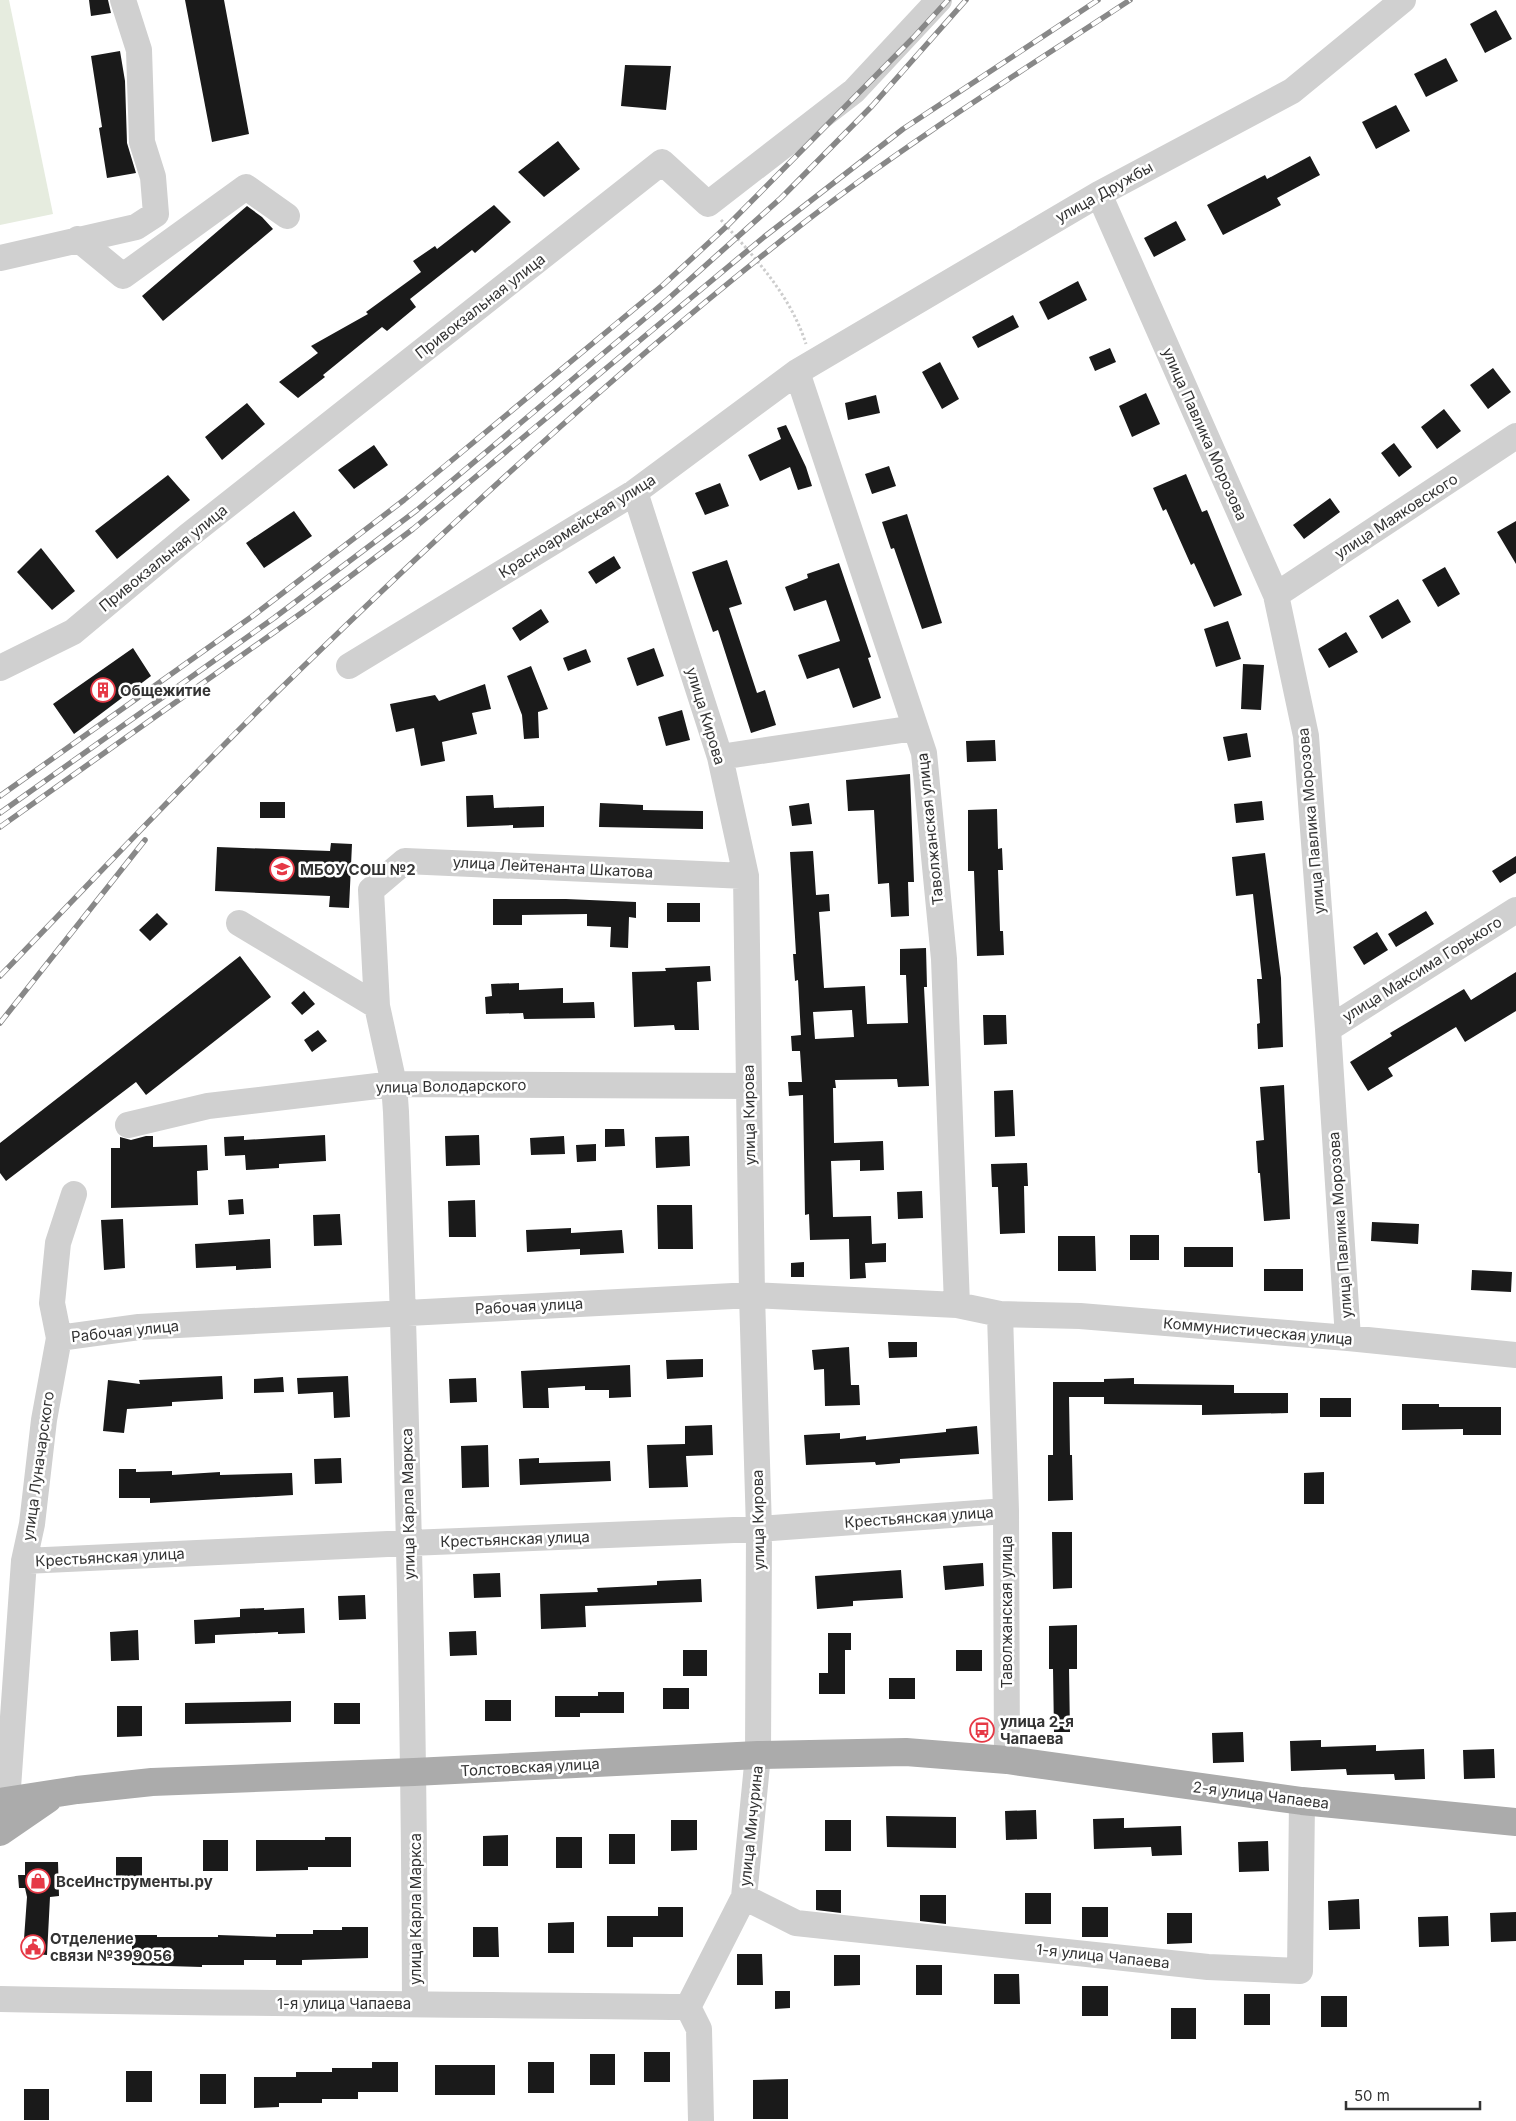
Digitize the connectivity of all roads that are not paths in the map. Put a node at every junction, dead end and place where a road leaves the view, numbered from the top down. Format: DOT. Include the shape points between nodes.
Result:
graph roads {
  1 [pos="123,0"];
  2 [pos="939,0"];
  3 [pos="1403,0"];
  4 [pos="1099,194"];
  5 [pos="287,216"];
  6 [pos="78,239"];
  7 [pos="0,258"];
  8 [pos="804,368"];
  9 [pos="1516,436"];
  10 [pos="635,492"];
  11 [pos="1276,595"];
  12 [pos="349,666"];
  13 [pos="0,668"];
  14 [pos="915,728"];
  15 [pos="720,757"];
  16 [pos="746,876"];
  17 [pos="371,890"];
  18 [pos="1516,910"];
  19 [pos="239,923"];
  20 [pos="377,1006"];
  21 [pos="1328,1029"];
  22 [pos="394,1084"];
  23 [pos="749,1086"];
  24 [pos="128,1125"];
  25 [pos="74,1194"];
  26 [pos="752,1295"];
  27 [pos="957,1304"];
  28 [pos="404,1312"];
  29 [pos="1000,1314"];
  30 [pos="58,1338"];
  31 [pos="1348,1338"];
  32 [pos="1516,1355"];
  33 [pos="1006,1511"];
  34 [pos="759,1529"];
  35 [pos="410,1543"];
  36 [pos="24,1561"];
  37 [pos="758,1755"];
  38 [pos="1007,1760"];
  39 [pos="414,1772"];
  40 [pos="53,1795"];
  41 [pos="1302,1801"];
  42 [pos="4,1802"];
  43 [pos="1516,1822"];
  44 [pos="0,1832"];
  45 [pos="744,1897"];
  46 [pos="0,1998"];
  47 [pos="415,2004"];
  48 [pos="688,2007"];
  49 [pos="701,2121"];
  1 -- 6 [label="street" via="139,50 142,142 154,177 156,214 136,227"];
  2 -- 13 [label="street, Привокзальная улица" via="854,91 708,204 662,162 188,536 73,632"];
  3 -- 4 [label="street, улица Дружбы" via="1292,91"];
  4 -- 8 [label="street, улица Дружбы"];
  4 -- 11 [label="street, улица Павлика Морозова"];
  5 -- 6 [label="street" via="246,187 123,276"];
  6 -- 7 [label="street"];
  8 -- 10 [label="street, Красноармейская улица"];
  8 -- 14 [label="street, Таволжанская улица"];
  9 -- 11 [label="street, улица Маяковского"];
  10 -- 12 [label="street, Красноармейская улица"];
  10 -- 15 [label="street, улица Кирова"];
  11 -- 21 [label="street, улица Павлика Морозова" via="1306,736"];
  14 -- 15 [label="street"];
  14 -- 27 [label="street, Таволжанская улица" via="924,753 944,959"];
  15 -- 16 [label="street, улица Кирова"];
  16 -- 17 [label="street, улица Лейтенанта Шкатова" via="405,861"];
  16 -- 23 [label="street, улица Кирова"];
  17 -- 20 [label="street, улица Карла Маркса"];
  18 -- 21 [label="street, улица Максима Горького"];
  19 -- 20 [label="street"];
  20 -- 22 [label="street, улица Карла Маркса"];
  21 -- 31 [label="street, улица Павлика Морозова"];
  22 -- 23 [label="street, улица Володарского"];
  22 -- 24 [label="street, улица Володарского" via="208,1106"];
  22 -- 28 [label="street, улица Карла Маркса"];
  23 -- 26 [label="street, улица Кирова"];
  25 -- 30 [label="street, улица Луначарского" via="58,1243 52,1303"];
  26 -- 27 [label="street, Рабочая улица"];
  26 -- 28 [label="street, Рабочая улица"];
  26 -- 34 [label="street, улица Кирова"];
  27 -- 29 [label="street, Рабочая улица"];
  28 -- 30 [label="street, Рабочая улица" via="140,1326"];
  28 -- 35 [label="street, улица Карла Маркса"];
  29 -- 31 [label="street, Коммунистическая улица" via="1080,1316"];
  29 -- 33 [label="street, Таволжанская улица"];
  30 -- 36 [label="street, улица Луначарского"];
  31 -- 32 [label="street, Коммунистическая улица"];
  33 -- 34 [label="street, Крестьянская улица"];
  33 -- 38 [label="street, Таволжанская улица"];
  34 -- 35 [label="street, Крестьянская улица"];
  34 -- 37 [label="street, улица Кирова"];
  35 -- 36 [label="street, Крестьянская улица"];
  35 -- 39 [label="street, улица Карла Маркса"];
  36 -- 42 [label="street, улица Луначарского"];
  37 -- 38 [label="main road, Толстовская улица" via="906,1752"];
  37 -- 39 [label="main road, Толстовская улица"];
  37 -- 45 [label="street, улица Мичурина"];
  38 -- 41 [label="main road, 2-я улица Чапаева"];
  39 -- 40 [label="main road, Толстовская улица" via="152,1782"];
  39 -- 47 [label="street, улица Карла Маркса"];
  40 -- 42 [label="main road, Толстовская улица"];
  40 -- 44 [label="main road"];
  41 -- 43 [label="main road, 2-я улица Чапаева"];
  41 -- 45 [label="street, 1-я улица Чапаева" via="1300,1971 1208,1967 796,1923"];
  45 -- 48 [label="street, улица Мичурина"];
  46 -- 47 [label="street, 1-я улица Чапаева"];
  47 -- 48 [label="street, 1-я улица Чапаева"];
  48 -- 49 [label="street" via="699,2029"];
}
